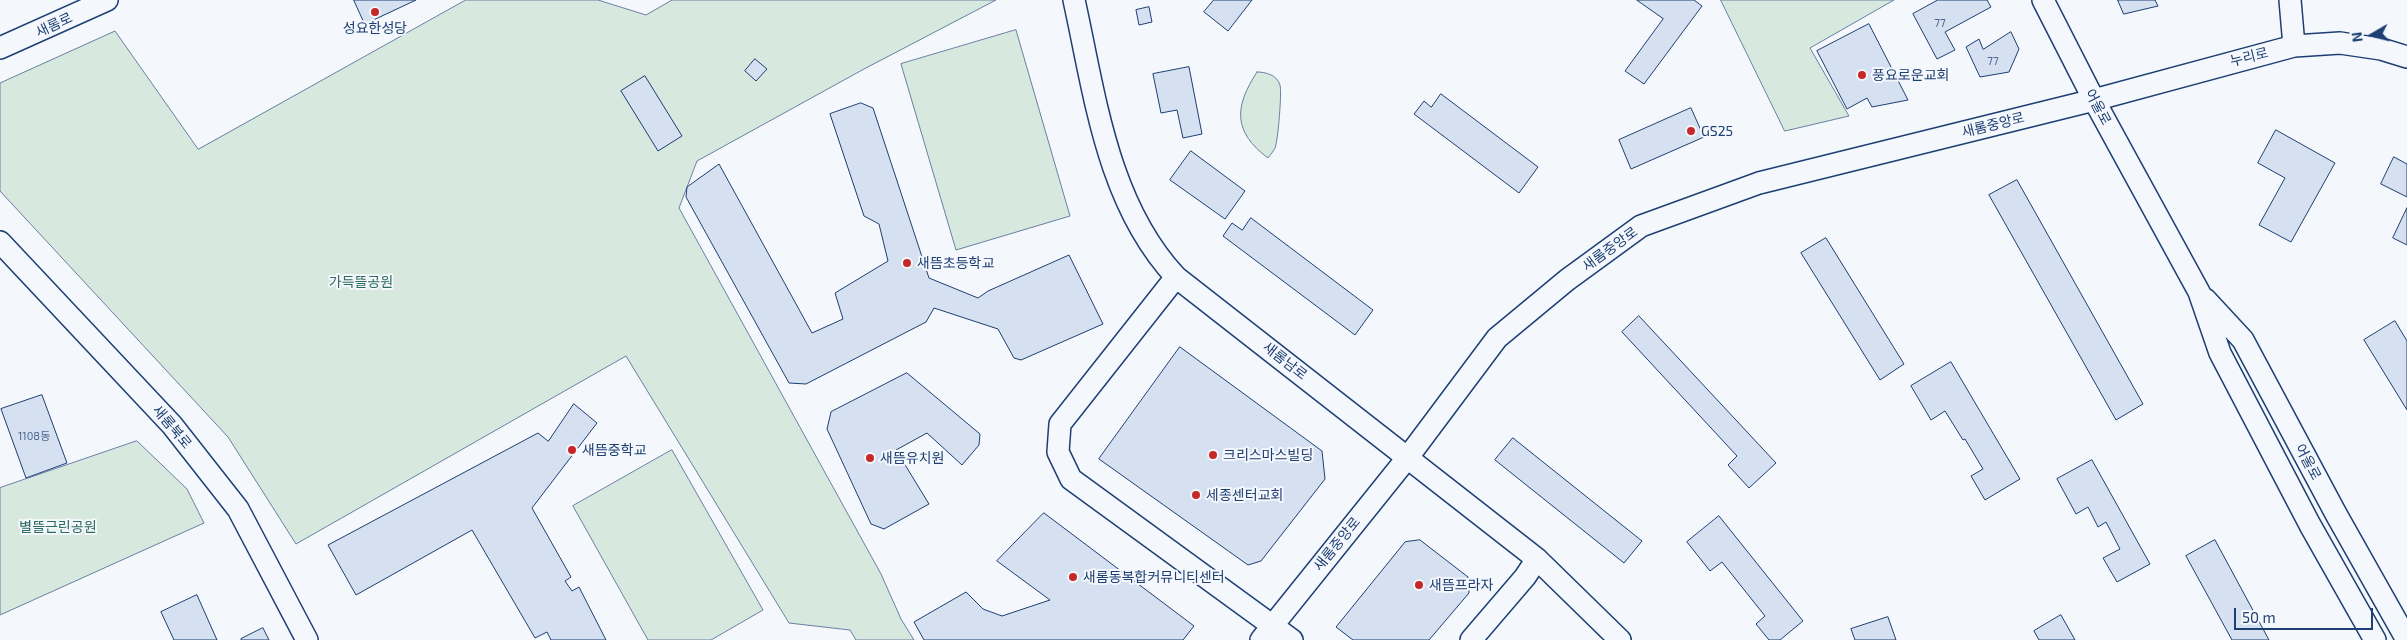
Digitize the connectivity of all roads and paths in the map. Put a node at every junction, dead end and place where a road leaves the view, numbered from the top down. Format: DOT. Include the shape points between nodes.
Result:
graph roads {
  1 [pos="107,0"];
  2 [pos="1074,0"];
  3 [pos="2043,0"];
  4 [pos="2290,0"];
  5 [pos="2294,46"];
  6 [pos="0,48"];
  7 [pos="2407,57"];
  8 [pos="2094,100"];
  9 [pos="0,242"];
  10 [pos="1176,277"];
  11 [pos="2199,292"];
  12 [pos="1408,457"];
  13 [pos="1537,559"];
  14 [pos="1266,632"];
  15 [pos="306,640"];
  16 [pos="1292,640"];
  17 [pos="1472,640"];
  18 [pos="1620,640"];
  19 [pos="2375,640"];
  20 [pos="2407,640"];
  1 -- 6 [label="street, 새롬로"];
  2 -- 10 [label="street, 새롬남로" via="1111,162 1136,223 1156,256"];
  3 -- 8 [label="street, 어울로"];
  4 -- 5 [label="street"];
  5 -- 7 [label="street, 누리로" via="2340,44 2381,49"];
  5 -- 8 [label="street, 누리로"];
  8 -- 11 [label="street, 어울로"];
  8 -- 12 [label="street, 새롬중앙로" via="1759,184 1641,226 1567,280 1497,338"];
  9 -- 15 [label="street, 새롬북로" via="172,425 238,509"];
  10 -- 12 [label="street, 새롬남로"];
  10 -- 14 [label="street" via="1060,424 1058,452 1071,479"];
  11 -- 19 [label="street, 어울로" via="2220,353 2310,525"];
  11 -- 20 [label="street, 어울로" via="2243,340"];
  12 -- 13 [label="street, 새롬남로"];
  12 -- 14 [label="street, 새롬중앙로"];
  13 -- 17 [label="street"];
  13 -- 18 [label="street, 새롬남로"];
  14 -- 16 [label="street"];
}
